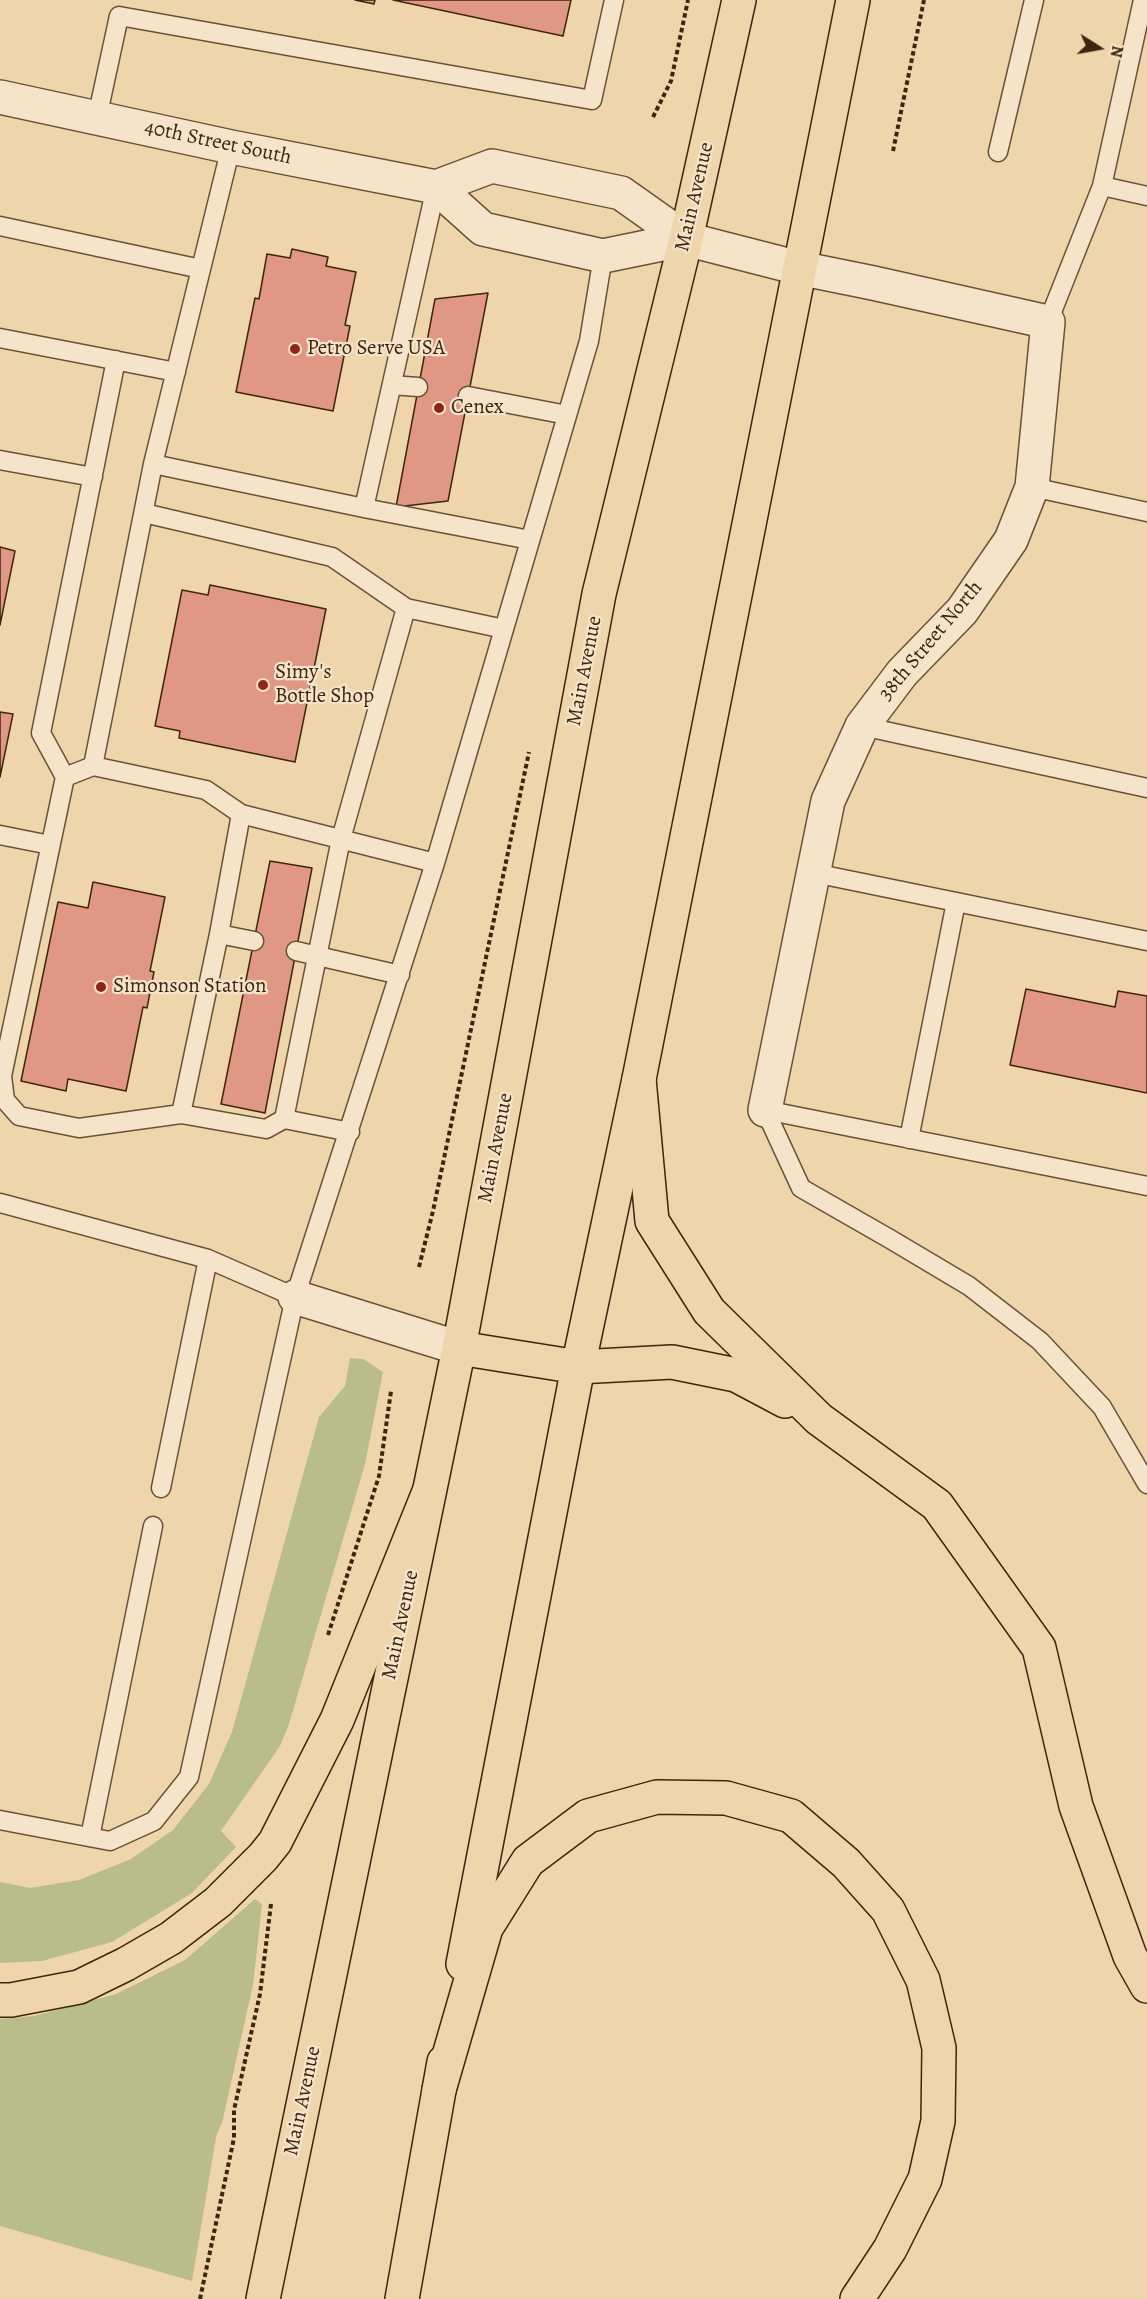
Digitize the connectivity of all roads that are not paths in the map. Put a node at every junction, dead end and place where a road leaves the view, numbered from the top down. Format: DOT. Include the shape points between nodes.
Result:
graph roads {
  1 [pos="614,0"];
  2 [pos="739,0"];
  3 [pos="853,0"];
  4 [pos="1034,0"];
  5 [pos="1143,0"];
  6 [pos="0,97"];
  7 [pos="98,118"];
  8 [pos="231,147"];
  9 [pos="998,152"];
  10 [pos="1102,186"];
  11 [pos="436,187"];
  12 [pos="1147,196"];
  13 [pos="0,226"];
  14 [pos="686,239"];
  15 [pos="603,256"];
  16 [pos="799,268"];
  17 [pos="201,269"];
  18 [pos="1048,322"];
  19 [pos="0,338"];
  20 [pos="116,360"];
  21 [pos="176,372"];
  22 [pos="392,385"];
  23 [pos="418,387"];
  24 [pos="468,396"];
  25 [pos="567,415"];
  26 [pos="0,460"];
  27 [pos="153,464"];
  28 [pos="93,477"];
  29 [pos="1032,487"];
  30 [pos="364,508"];
  31 [pos="1147,512"];
  32 [pos="144,513"];
  33 [pos="530,540"];
  34 [pos="406,609"];
  35 [pos="504,629"];
  36 [pos="862,726"];
  37 [pos="93,766"];
  38 [pos="64,777"];
  39 [pos="1147,788"];
  40 [pos="242,814"];
  41 [pos="0,835"];
  42 [pos="341,839"];
  43 [pos="50,844"];
  44 [pos="435,862"];
  45 [pos="814,873"];
  46 [pos="956,902"];
  47 [pos="219,934"];
  48 [pos="254,941"];
  49 [pos="1147,941"];
  50 [pos="296,951"];
  51 [pos="318,955"];
  52 [pos="400,975"];
  53 [pos="1,1076"];
  54 [pos="639,1079"];
  55 [pos="765,1110"];
  56 [pos="181,1114"];
  57 [pos="284,1119"];
  58 [pos="350,1132"];
  59 [pos="909,1139"];
  60 [pos="1147,1186"];
  61 [pos="0,1203"];
  62 [pos="208,1259"];
  63 [pos="295,1297"];
  64 [pos="459,1348"];
  65 [pos="578,1367"];
  66 [pos="819,1419"];
  67 [pos="1147,1484"];
  68 [pos="161,1488"];
  69 [pos="429,1492"];
  70 [pos="153,1526"];
  71 [pos="0,1820"];
  72 [pos="90,1837"];
  73 [pos="1147,1986"];
  74 [pos="0,2000"];
  75 [pos="439,2090"];
  76 [pos="263,2299"];
  77 [pos="402,2299"];
  78 [pos="857,2299"];
  1 -- 7 [label="lane" via="591,100 119,16"];
  2 -- 14 [label="main road, Main Avenue"];
  3 -- 16 [label="main road"];
  4 -- 9 [label="lane"];
  5 -- 10 [label="lane"];
  6 -- 7 [label="street, 40th Street South"];
  7 -- 8 [label="street, 40th Street South"];
  8 -- 11 [label="street, 40th Street South"];
  8 -- 17 [label="lane"];
  10 -- 12 [label="lane"];
  10 -- 18 [label="lane"];
  11 -- 14 [label="street" via="492,166 621,193"];
  11 -- 15 [label="street" via="483,229"];
  11 -- 22 [label="lane"];
  13 -- 17 [label="lane"];
  14 -- 15 [label="street"];
  14 -- 16 [label="street"];
  14 -- 64 [label="main road, Main Avenue" via="599,594"];
  15 -- 25 [label="lane" via="589,341"];
  16 -- 18 [label="street"];
  16 -- 54 [label="main road"];
  17 -- 21 [label="lane"];
  18 -- 29 [label="street, 38th Street North"];
  19 -- 20 [label="lane"];
  20 -- 21 [label="lane"];
  20 -- 28 [label="lane"];
  21 -- 27 [label="lane"];
  22 -- 23 [label="lane"];
  22 -- 30 [label="lane"];
  24 -- 25 [label="lane"];
  25 -- 33 [label="lane"];
  26 -- 28 [label="lane"];
  27 -- 30 [label="lane"];
  27 -- 32 [label="lane"];
  28 -- 38 [label="lane" via="41,733"];
  29 -- 31 [label="lane"];
  29 -- 36 [label="street, 38th Street North" via="1011,540 962,610 902,673"];
  30 -- 33 [label="lane"];
  32 -- 34 [label="lane" via="332,557"];
  32 -- 37 [label="lane"];
  33 -- 35 [label="lane"];
  34 -- 35 [label="lane"];
  34 -- 42 [label="lane"];
  35 -- 44 [label="lane"];
  36 -- 39 [label="lane"];
  36 -- 45 [label="street, 38th Street North" via="828,801"];
  37 -- 38 [label="lane"];
  37 -- 40 [label="lane" via="206,790"];
  38 -- 43 [label="lane"];
  40 -- 42 [label="lane"];
  40 -- 47 [label="lane"];
  41 -- 43 [label="lane"];
  42 -- 44 [label="lane"];
  42 -- 51 [label="lane"];
  43 -- 53 [label="lane"];
  44 -- 52 [label="lane"];
  45 -- 46 [label="lane"];
  45 -- 55 [label="street, 38th Street North"];
  46 -- 49 [label="lane"];
  46 -- 59 [label="lane"];
  47 -- 48 [label="lane"];
  47 -- 56 [label="lane"];
  50 -- 51 [label="lane"];
  51 -- 52 [label="lane"];
  51 -- 57 [label="lane"];
  52 -- 58 [label="lane"];
  53 -- 56 [label="lane" via="5,1100 19,1116 79,1128"];
  54 -- 65 [label="main road"];
  54 -- 66 [label="main road" via="652,1221 709,1311"];
  55 -- 59 [label="lane"];
  55 -- 67 [label="lane" via="801,1188 969,1286 1040,1341 1102,1407"];
  56 -- 57 [label="lane" via="266,1129"];
  57 -- 58 [label="lane"];
  58 -- 63 [label="lane"];
  59 -- 60 [label="lane"];
  61 -- 62 [label="lane"];
  62 -- 63 [label="lane"];
  62 -- 68 [label="lane"];
  63 -- 64 [label="street"];
  63 -- 72 [label="lane" via="189,1777 154,1821 110,1841"];
  64 -- 65 [label="main road"];
  64 -- 69 [label="main road, Main Avenue"];
  65 -- 66 [label="main road" via="672,1362 736,1375"];
  65 -- 75 [label="main road"];
  66 -- 73 [label="main road" via="937,1505 1039,1648 1076,1806 1130,1956"];
  69 -- 74 [label="main road" via="337,1719 275,1842 263,1857 209,1909 171,1938 126,1964 79,1987"];
  69 -- 76 [label="main road, Main Avenue"];
  70 -- 72 [label="lane"];
  71 -- 72 [label="lane"];
  75 -- 77 [label="main road"];
  75 -- 78 [label="main road" via="486,1928 528,1861 588,1816 657,1797 726,1798 791,1816 846,1863 888,1911 923,1980 939,2048 938,2121 925,2179 890,2248"];
}
